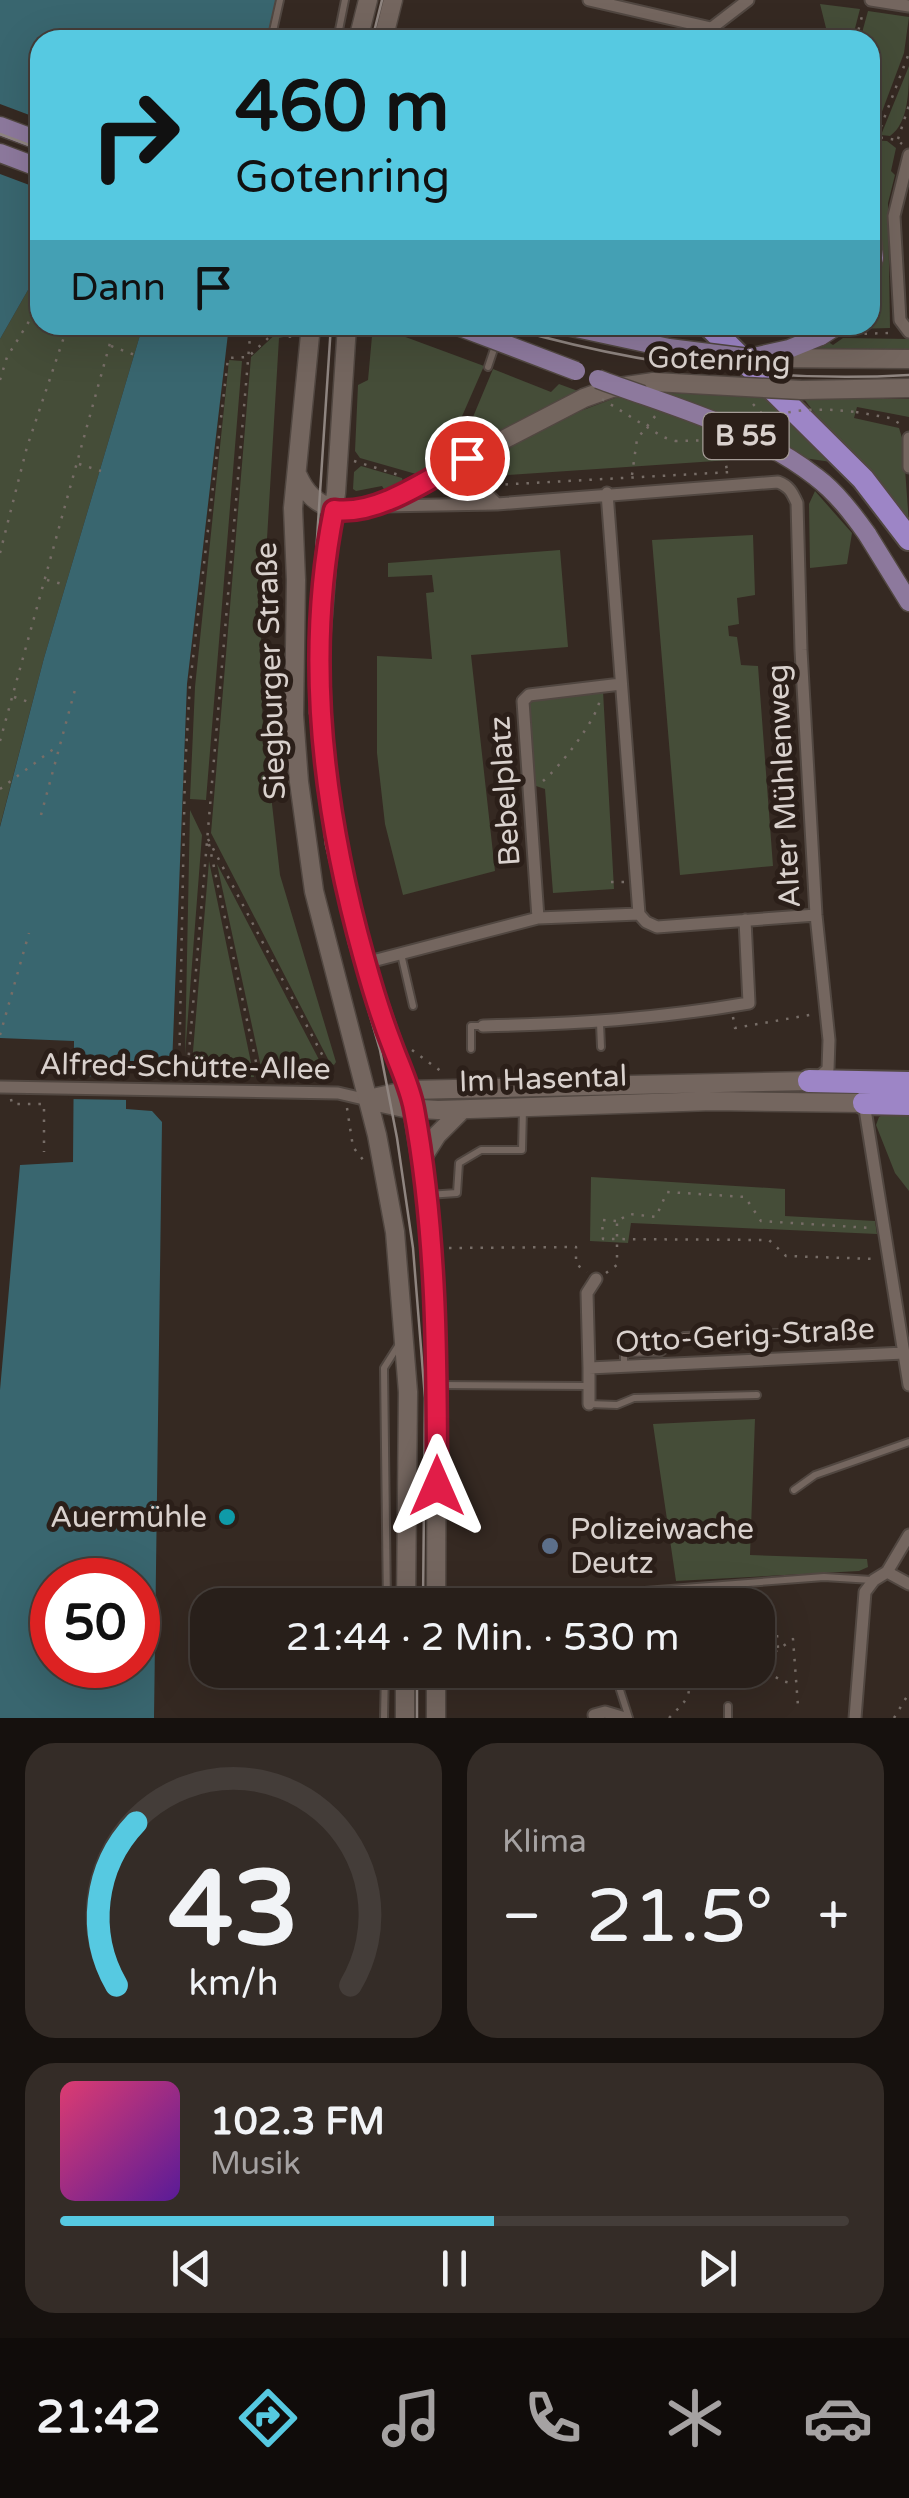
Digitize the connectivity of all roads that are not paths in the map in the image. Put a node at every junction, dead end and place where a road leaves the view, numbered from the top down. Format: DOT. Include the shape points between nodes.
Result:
graph roads {
  1 [pos="280,0"];
  2 [pos="345,0"];
  3 [pos="368,0"];
  4 [pos="393,0"];
  5 [pos="589,0"];
  6 [pos="748,0"];
  7 [pos="868,4"];
  8 [pos="909,6"];
  9 [pos="711,28"];
  10 [pos="273,30"];
  11 [pos="339,30"];
  12 [pos="360,30"];
  13 [pos="386,30"];
  14 [pos="708,30"];
  15 [pos="0,126"];
  16 [pos="30,137"];
  17 [pos="0,153"];
  18 [pos="909,153"];
  19 [pos="30,164"];
  20 [pos="908,332"];
  21 [pos="310,335"];
  22 [pos="347,335"];
  23 [pos="482,335"];
  24 [pos="499,335"];
  25 [pos="609,335"];
  26 [pos="718,335"];
  27 [pos="824,335"];
  28 [pos="749,358"];
  29 [pos="909,359"];
  30 [pos="488,367"];
  31 [pos="909,388"];
  32 [pos="909,438"];
  33 [pos="489,446"];
  34 [pos="909,466"];
  35 [pos="298,476"];
  36 [pos="607,493"];
  37 [pos="498,504"];
  38 [pos="376,506"];
  39 [pos="341,510"];
  40 [pos="909,539"];
  41 [pos="909,602"];
  42 [pos="621,684"];
  43 [pos="639,914"];
  44 [pos="816,914"];
  45 [pos="538,918"];
  46 [pos="744,920"];
  47 [pos="401,953"];
  48 [pos="366,963"];
  49 [pos="413,1006"];
  50 [pos="600,1023"];
  51 [pos="484,1026"];
  52 [pos="602,1047"];
  53 [pos="471,1049"];
  54 [pos="909,1074"];
  55 [pos="812,1081"];
  56 [pos="909,1084"];
  57 [pos="9,1087"];
  58 [pos="410,1090"];
  59 [pos="368,1100"];
  60 [pos="864,1102"];
  61 [pos="909,1104"];
  62 [pos="523,1107"];
  63 [pos="418,1110"];
  64 [pos="462,1110"];
  65 [pos="421,1160"];
  66 [pos="426,1195"];
  67 [pos="596,1279"];
  68 [pos="778,1333"];
  69 [pos="404,1336"];
  70 [pos="904,1353"];
  71 [pos="624,1367"];
  72 [pos="589,1368"];
  73 [pos="437,1385"];
  74 [pos="909,1385"];
  75 [pos="589,1386"];
  76 [pos="757,1395"];
  77 [pos="589,1404"];
  78 [pos="909,1442"];
  79 [pos="794,1490"];
  80 [pos="909,1535"];
  81 [pos="888,1572"];
  82 [pos="874,1580"];
  83 [pos="909,1584"];
  84 [pos="387,1588"];
  85 [pos="406,1588"];
  86 [pos="436,1588"];
  87 [pos="687,1588"];
  88 [pos="385,1688"];
  89 [pos="405,1688"];
  90 [pos="436,1688"];
  91 [pos="620,1688"];
  92 [pos="728,1706"];
  93 [pos="594,1715"];
  94 [pos="384,1718"];
  95 [pos="405,1718"];
  96 [pos="436,1718"];
  97 [pos="627,1718"];
  98 [pos="728,1718"];
  99 [pos="855,1718"];
  1 -- 10 [label="lane"];
  2 -- 11 [label="lane"];
  3 -- 12 [label="main road"];
  4 -- 13 [label="main road"];
  5 -- 9 [label="street"];
  6 -- 9 [label="street"];
  7 -- 8 [label="street"];
  9 -- 14 [label="street"];
  15 -- 16 [label="main road"];
  17 -- 19 [label="main road"];
  18 -- 20 [label="street" via="894,216 900,320"];
  21 -- 35 [label="main road, Siegburger Straße"];
  22 -- 39 [label="main road, Siegburger Straße"];
  23 -- 41 [label="main road, B 55, bridge" via="743,435 794,462 835,495"];
  24 -- 30 [label="lane"];
  25 -- 28 [label="main road, bridge"];
  26 -- 40 [label="highway, B 55" via="862,479"];
  27 -- 28 [label="main road, bridge" via="773,345"];
  28 -- 29 [label="main road, Gotenring"];
  31 -- 33 [label="main road, Gotenring, bridge" via="654,382 596,393"];
  32 -- 34 [label="street"];
  33 -- 37 [label="street" via="479,460 478,486"];
  33 -- 38 [label="main road, Gotenring"];
  35 -- 39 [label="main road" via="313,500"];
  35 -- 59 [label="main road, Siegburger Straße" via="294,715 300,782 314,890"];
  36 -- 37 [label="street"];
  36 -- 42 [label="street"];
  36 -- 44 [label="street, Alter Mühlenweg" via="778,482 796,503"];
  37 -- 38 [label="street"];
  38 -- 39 [label="main road, Gotenring"];
  39 -- 48 [label="main road, Siegburger Straße" via="329,538 322,731 340,864"];
  42 -- 43 [label="street"];
  42 -- 45 [label="street, Bebelplatz" via="525,698"];
  43 -- 45 [label="street"];
  43 -- 46 [label="street" via="658,926"];
  44 -- 46 [label="street"];
  44 -- 55 [label="street, Alter Mühlenweg" via="828,1069"];
  45 -- 47 [label="street"];
  46 -- 50 [label="street" via="749,1003"];
  47 -- 48 [label="street"];
  47 -- 49 [label="lane"];
  48 -- 58 [label="main road, Siegburger Straße"];
  50 -- 51 [label="street"];
  50 -- 52 [label="lane"];
  51 -- 53 [label="lane" via="471,1026"];
  54 -- 55 [label="main road"];
  55 -- 56 [label="highway"];
  55 -- 58 [label="main road, Im Hasental"];
  57 -- 59 [label="street, Alfred-Schütte-Allee"];
  58 -- 59 [label="main road, Im Hasental"];
  58 -- 63 [label="main road, Siegburger Straße"];
  59 -- 63 [label="main road, Im Hasental"];
  59 -- 69 [label="main road, Siegburger Straße" via="395,1232"];
  60 -- 61 [label="highway"];
  60 -- 62 [label="main road, Im Hasental"];
  60 -- 70 [label="street"];
  62 -- 64 [label="main road, Im Hasental"];
  62 -- 66 [label="lane" via="522,1150 482,1150 459,1164 457,1193"];
  63 -- 64 [label="main road, Im Hasental"];
  63 -- 65 [label="main road, Siegburger Straße"];
  64 -- 65 [label="main road"];
  65 -- 66 [label="main road, Siegburger Straße"];
  66 -- 73 [label="main road, Siegburger Straße"];
  67 -- 72 [label="street, Otto-Gerig-Straße" via="586,1294"];
  68 -- 71 [label="lane" via="684,1336 661,1352 624,1353"];
  69 -- 84 [label="lane" via="384,1368"];
  69 -- 85 [label="main road, Siegburger Straße"];
  70 -- 71 [label="street, Otto-Gerig-Straße"];
  70 -- 74 [label="street"];
  71 -- 72 [label="street, Otto-Gerig-Straße"];
  72 -- 75 [label="street, Otto-Gerig-Straße"];
  73 -- 75 [label="lane"];
  73 -- 86 [label="main road, Siegburger Straße"];
  75 -- 77 [label="street, Otto-Gerig-Straße"];
  76 -- 77 [label="lane"];
  78 -- 79 [label="lane" via="815,1475"];
  80 -- 81 [label="street"];
  81 -- 82 [label="street"];
  81 -- 83 [label="street"];
  82 -- 87 [label="lane"];
  82 -- 99 [label="street" via="865,1592"];
  88 -- 94 [label="lane"];
  89 -- 95 [label="main road"];
  90 -- 96 [label="main road"];
  91 -- 97 [label="lane"];
  92 -- 98 [label="lane"];
  93 -- 97 [label="street"];
}
